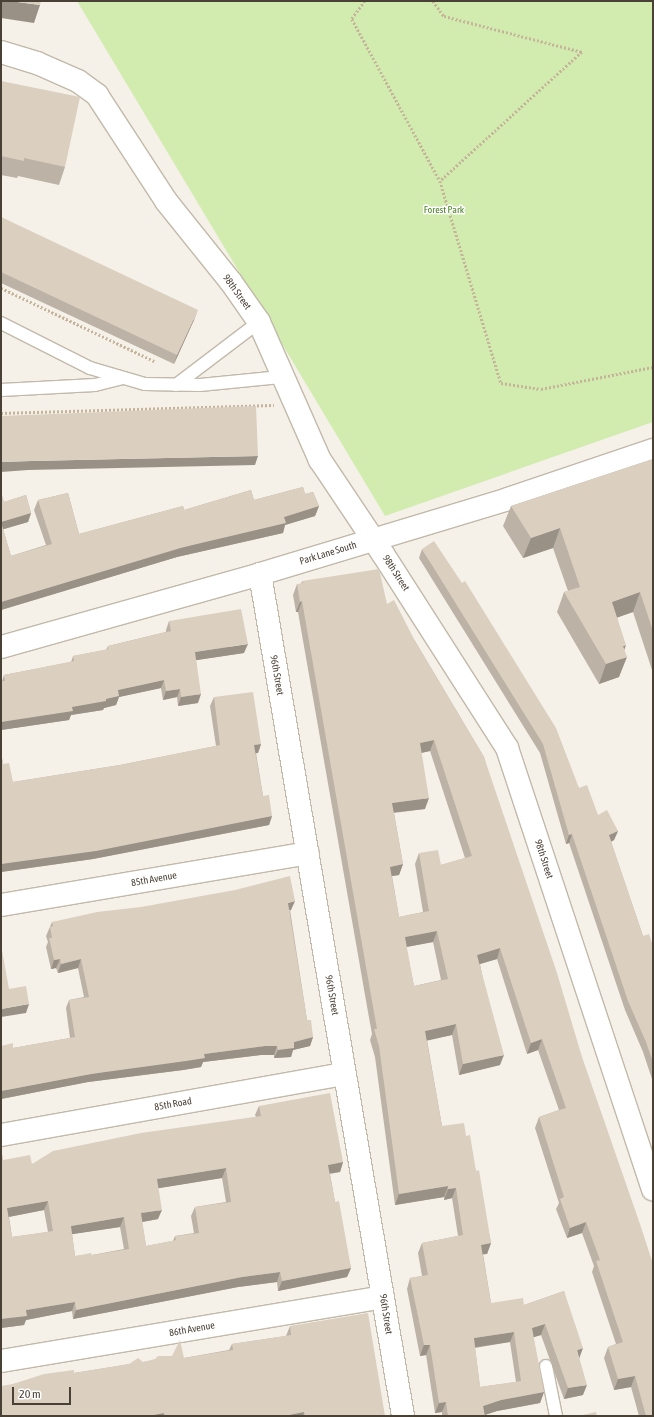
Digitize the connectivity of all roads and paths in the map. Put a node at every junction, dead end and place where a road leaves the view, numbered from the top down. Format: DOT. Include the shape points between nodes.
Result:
graph roads {
  1 [pos="365,1"];
  2 [pos="433,1"];
  3 [pos="1,52"];
  4 [pos="440,181"];
  5 [pos="1,288"];
  6 [pos="259,322"];
  7 [pos="1,323"];
  8 [pos="154,361"];
  9 [pos="653,367"];
  10 [pos="281,377"];
  11 [pos="123,378"];
  12 [pos="176,385"];
  13 [pos="1,390"];
  14 [pos="274,405"];
  15 [pos="1,413"];
  16 [pos="653,450"];
  17 [pos="373,539"];
  18 [pos="260,574"];
  19 [pos="1,647"];
  20 [pos="308,853"];
  21 [pos="1,905"];
  22 [pos="345,1074"];
  23 [pos="1,1135"];
  24 [pos="653,1189"];
  25 [pos="383,1297"];
  26 [pos="1,1361"];
  27 [pos="546,1366"];
  28 [pos="403,1416"];
  29 [pos="556,1416"];
  1 -- 4 [label="path" via="352,20"];
  2 -- 4 [label="path" via="444,16 582,52"];
  3 -- 6 [label="street, 98th Street" via="44,66 78,81 97,95 166,201 231,282"];
  4 -- 9 [label="path" via="500,383 541,389"];
  5 -- 8 [label="path"];
  6 -- 10 [label="street, 98th Street"];
  6 -- 12 [label="lane"];
  7 -- 11 [label="lane" via="90,368"];
  10 -- 12 [label="lane"];
  10 -- 17 [label="street, 98th Street" via="320,460"];
  11 -- 12 [label="lane" via="145,384"];
  11 -- 13 [label="lane" via="95,385"];
  14 -- 15 [label="path"];
  16 -- 17 [label="street, Park Lane South"];
  17 -- 18 [label="street, Park Lane South"];
  17 -- 24 [label="street, 98th Street" via="507,748"];
  18 -- 19 [label="street, Park Lane South"];
  18 -- 20 [label="street, 96th Street"];
  20 -- 21 [label="street, 85th Avenue"];
  20 -- 22 [label="street, 96th Street"];
  22 -- 23 [label="street, 85th Road"];
  22 -- 25 [label="street, 96th Street"];
  25 -- 26 [label="street, 86th Avenue"];
  25 -- 28 [label="street, 96th Street"];
  27 -- 29 [label="lane"];
}
